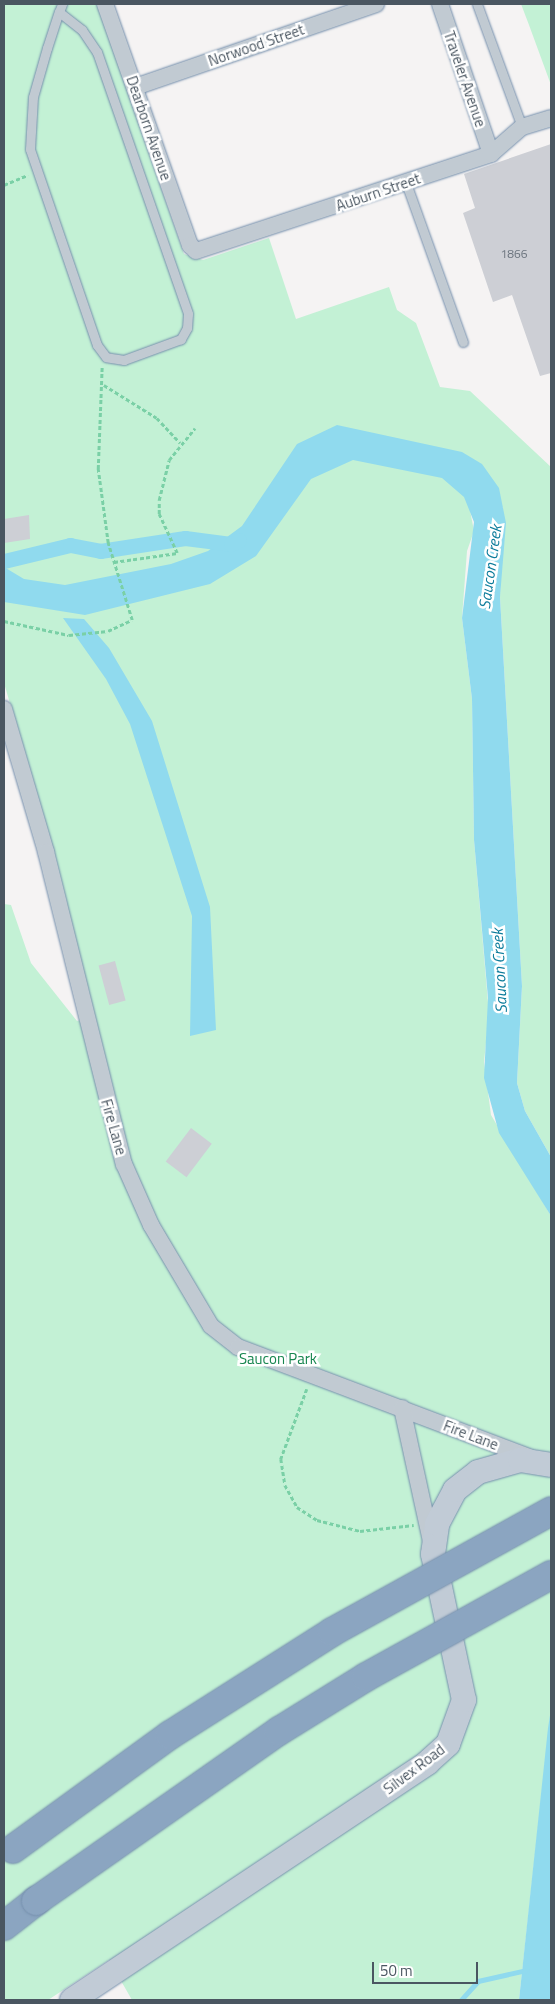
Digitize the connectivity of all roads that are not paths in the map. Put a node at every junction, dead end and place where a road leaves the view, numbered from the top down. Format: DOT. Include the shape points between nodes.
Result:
graph roads {
  1 [pos="105,4"];
  2 [pos="376,4"];
  3 [pos="440,4"];
  4 [pos="477,4"];
  5 [pos="60,8"];
  6 [pos="135,87"];
  7 [pos="551,118"];
  8 [pos="522,127"];
  9 [pos="491,154"];
  10 [pos="406,183"];
  11 [pos="196,251"];
  12 [pos="463,342"];
  13 [pos="4,709"];
  14 [pos="402,1408"];
  15 [pos="546,1464"];
  16 [pos="551,1511"];
  17 [pos="434,1554"];
  18 [pos="551,1574"];
  19 [pos="9,1852"];
  20 [pos="4,1926"];
  21 [pos="72,2000"];
  1 -- 6 [label="street, Dearborn Avenue"];
  2 -- 6 [label="street, Norwood Street"];
  3 -- 9 [label="street, Traveler Avenue"];
  4 -- 8 [label="lane"];
  5 -- 5 [label="lane" via="97,52 188,314 186,332 178,341 124,360 106,357 97,345 35,172 28,139 30,112"];
  6 -- 11 [label="street, Dearborn Avenue" via="190,245"];
  7 -- 8 [label="street, Auburn Street"];
  8 -- 9 [label="street, Auburn Street"];
  9 -- 10 [label="street, Auburn Street"];
  10 -- 11 [label="street, Auburn Street"];
  10 -- 12 [label="lane"];
  13 -- 14 [label="street, Fire Lane" via="46,852 114,1132 151,1225 211,1326 223,1338 312,1376"];
  14 -- 15 [label="street, Fire Lane"];
  14 -- 17 [label="street"];
  15 -- 17 [label="street, Silvex Road" via="508,1461 462,1482 437,1524"];
  16 -- 19 [label="highway, bridge" via="332,1632 170,1735"];
  17 -- 21 [label="street, Silvex Road" via="463,1685 462,1713 448,1744 420,1768"];
  18 -- 20 [label="highway, bridge" via="366,1677 279,1731"];
}
